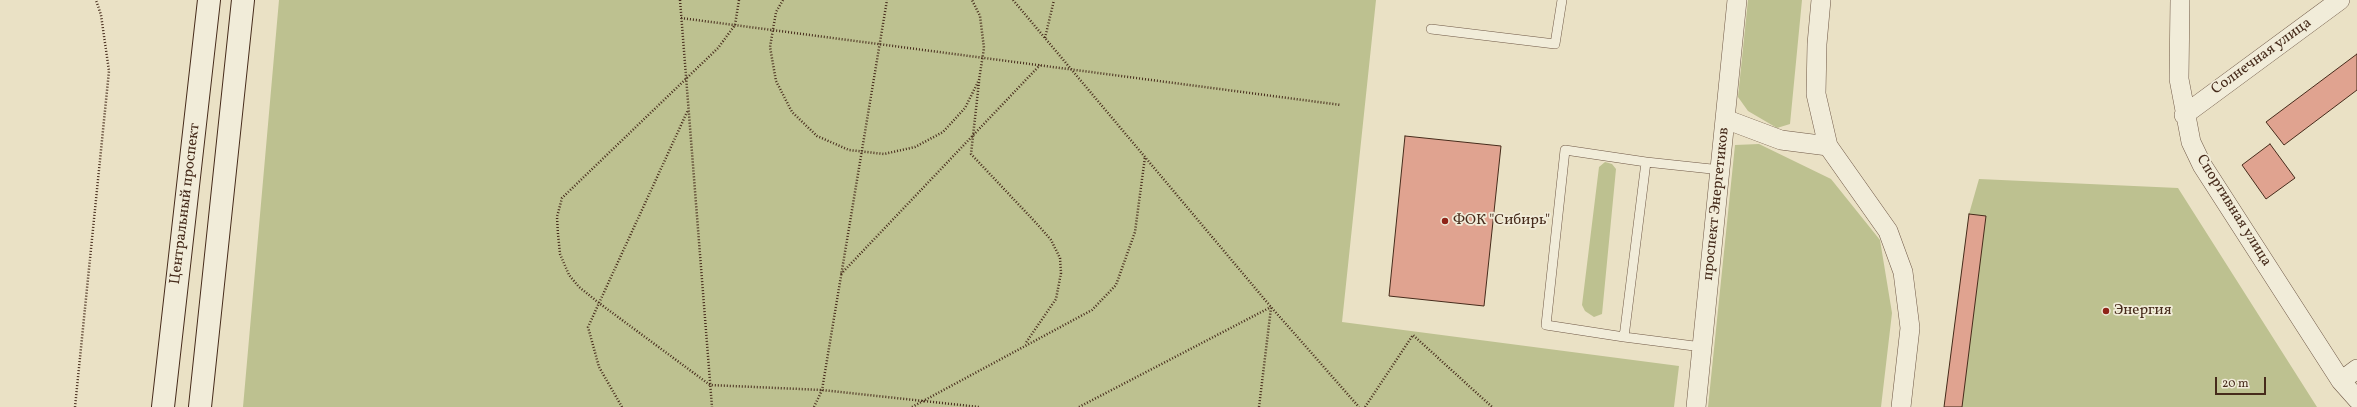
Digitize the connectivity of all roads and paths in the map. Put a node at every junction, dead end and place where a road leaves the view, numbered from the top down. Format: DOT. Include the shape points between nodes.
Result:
graph roads {
  1 [pos="96,0"];
  2 [pos="210,0"];
  3 [pos="243,0"];
  4 [pos="680,0"];
  5 [pos="739,0"];
  6 [pos="783,0"];
  7 [pos="887,0"];
  8 [pos="972,0"];
  9 [pos="1013,0"];
  10 [pos="1054,0"];
  11 [pos="1562,0"];
  12 [pos="1737,0"];
  13 [pos="1821,0"];
  14 [pos="2180,0"];
  15 [pos="2340,0"];
  16 [pos="681,18"];
  17 [pos="735,25"];
  18 [pos="1431,29"];
  19 [pos="1045,38"];
  20 [pos="1040,65"];
  21 [pos="979,80"];
  22 [pos="1341,105"];
  23 [pos="688,110"];
  24 [pos="2184,115"];
  25 [pos="1725,119"];
  26 [pos="971,137"];
  27 [pos="1828,146"];
  28 [pos="1145,157"];
  29 [pos="1646,162"];
  30 [pos="1720,170"];
  31 [pos="841,275"];
  32 [pos="599,303"];
  33 [pos="1271,307"];
  34 [pos="1624,337"];
  35 [pos="1023,346"];
  36 [pos="1702,347"];
  37 [pos="2357,369"];
  38 [pos="2341,381"];
  39 [pos="710,385"];
  40 [pos="822,390"];
  41 [pos="2357,398"];
  42 [pos="923,401"];
  43 [pos="75,407"];
  44 [pos="163,407"];
  45 [pos="200,407"];
  46 [pos="622,407"];
  47 [pos="712,407"];
  48 [pos="814,407"];
  49 [pos="912,407"];
  50 [pos="979,407"];
  51 [pos="1079,407"];
  52 [pos="1259,407"];
  53 [pos="1359,407"];
  54 [pos="1365,407"];
  55 [pos="1492,407"];
  56 [pos="1696,407"];
  57 [pos="1901,407"];
  1 -- 43 [label="path" via="101,15 109,71"];
  2 -- 44 [label="main road, Центральный проспект"];
  3 -- 45 [label="main road"];
  4 -- 16 [label="path"];
  5 -- 17 [label="path"];
  6 -- 21 [label="path" via="776,12 770,47 776,81 792,112 817,136 849,150 884,154 915,147 943,132 965,108"];
  7 -- 31 [label="path"];
  8 -- 21 [label="path" via="980,16 984,48"];
  9 -- 19 [label="path"];
  10 -- 19 [label="path"];
  11 -- 18 [label="lane" via="1555,44"];
  12 -- 25 [label="street, проспект Энергетиков"];
  13 -- 27 [label="street" via="1816,94"];
  14 -- 24 [label="street, Спортивная улица" via="2179,79"];
  15 -- 24 [label="street, Солнечная улица"];
  16 -- 17 [label="path"];
  16 -- 23 [label="path"];
  17 -- 20 [label="path"];
  17 -- 32 [label="path" via="718,48 562,198 558,217 560,254 569,275"];
  19 -- 28 [label="path"];
  20 -- 22 [label="path"];
  20 -- 26 [label="path"];
  21 -- 26 [label="path"];
  23 -- 32 [label="path"];
  23 -- 39 [label="path"];
  24 -- 38 [label="street, Спортивная улица" via="2191,142 2202,165"];
  25 -- 27 [label="street" via="1781,140"];
  25 -- 30 [label="street, проспект Энергетиков"];
  26 -- 31 [label="path"];
  26 -- 35 [label="path" via="971,154 1051,240 1060,258 1061,280 1056,299"];
  27 -- 57 [label="street" via="1888,231 1903,272 1910,328"];
  28 -- 33 [label="path"];
  28 -- 35 [label="path" via="1135,232 1116,285 1092,310"];
  29 -- 30 [label="lane"];
  29 -- 34 [label="lane"];
  29 -- 34 [label="lane" via="1565,150 1546,325"];
  30 -- 36 [label="street, проспект Энергетиков"];
  31 -- 40 [label="path"];
  32 -- 39 [label="path"];
  32 -- 46 [label="path" via="588,326 599,367"];
  33 -- 51 [label="path"];
  33 -- 52 [label="path"];
  33 -- 53 [label="path"];
  34 -- 36 [label="lane"];
  35 -- 42 [label="path"];
  36 -- 56 [label="street, проспект Энергетиков"];
  37 -- 38 [label="street"];
  38 -- 41 [label="street, Спортивная улица"];
  39 -- 40 [label="path"];
  39 -- 47 [label="path"];
  40 -- 42 [label="path"];
  40 -- 48 [label="path"];
  42 -- 49 [label="path"];
  42 -- 50 [label="path"];
  54 -- 55 [label="path" via="1413,335"];
}
